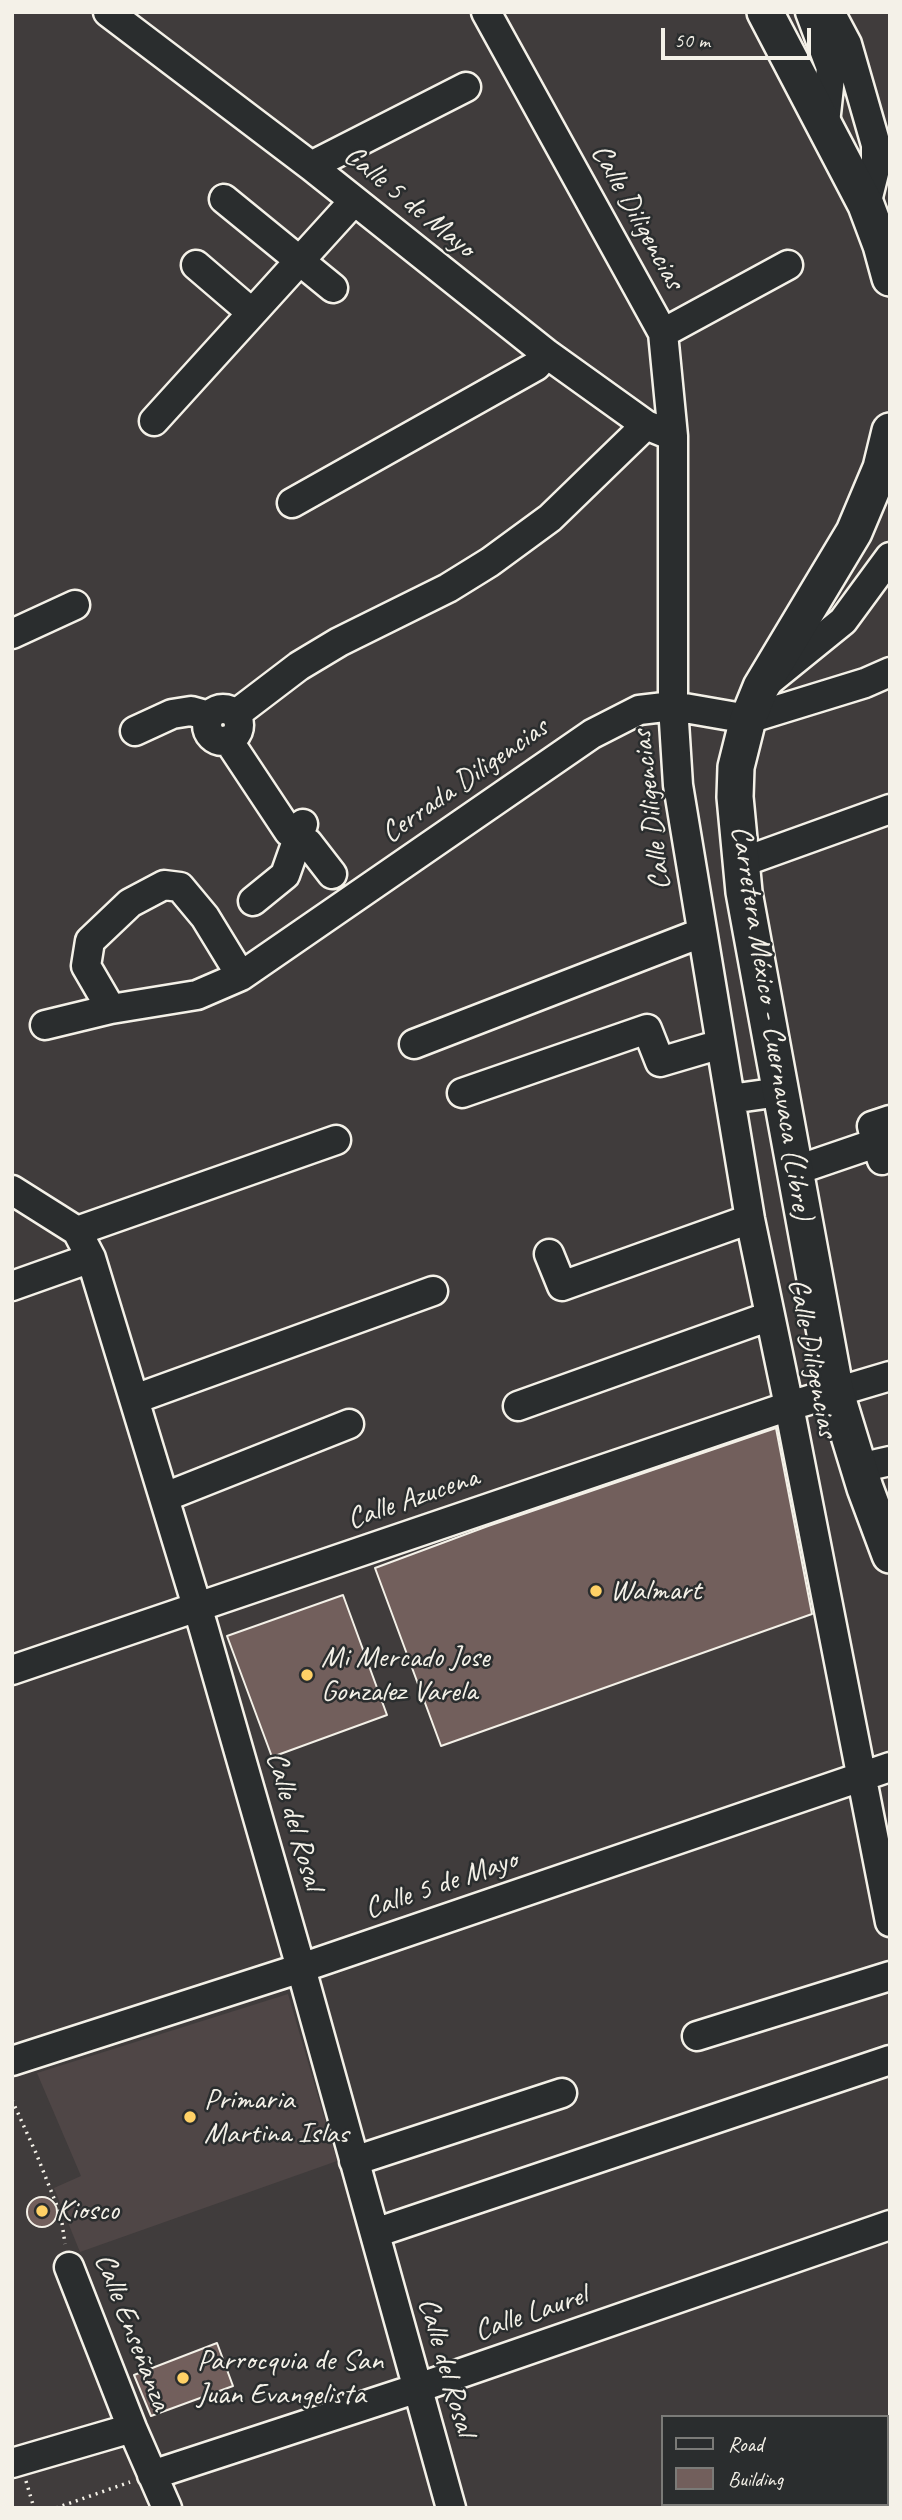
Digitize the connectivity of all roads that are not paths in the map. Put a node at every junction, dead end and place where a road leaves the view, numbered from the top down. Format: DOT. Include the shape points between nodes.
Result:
graph roads {
  1 [pos="108,12"];
  2 [pos="486,12"];
  3 [pos="765,12"];
  4 [pos="810,12"];
  5 [pos="830,12"];
  6 [pos="466,87"];
  7 [pos="825,123"];
  8 [pos="311,166"];
  9 [pos="224,199"];
  10 [pos="354,201"];
  11 [pos="866,205"];
  12 [pos="301,260"];
  13 [pos="196,265"];
  14 [pos="788,265"];
  15 [pos="890,278"];
  16 [pos="333,288"];
  17 [pos="252,313"];
  18 [pos="663,333"];
  19 [pos="547,354"];
  20 [pos="154,421"];
  21 [pos="646,425"];
  22 [pos="890,431"];
  23 [pos="673,436"];
  24 [pos="292,503"];
  25 [pos="890,557"];
  26 [pos="75,604"];
  27 [pos="12,634"];
  28 [pos="890,672"];
  29 [pos="755,703"];
  30 [pos="673,706"];
  31 [pos="228,726"];
  32 [pos="135,731"];
  33 [pos="890,809"];
  34 [pos="303,835"];
  35 [pos="740,863"];
  36 [pos="332,874"];
  37 [pos="253,901"];
  38 [pos="701,933"];
  39 [pos="241,976"];
  40 [pos="110,1009"];
  41 [pos="45,1025"];
  42 [pos="414,1044"];
  43 [pos="721,1044"];
  44 [pos="780,1092"];
  45 [pos="461,1093"];
  46 [pos="730,1099"];
  47 [pos="336,1140"];
  48 [pos="885,1140"];
  49 [pos="794,1171"];
  50 [pos="12,1191"];
  51 [pos="750,1219"];
  52 [pos="77,1231"];
  53 [pos="549,1254"];
  54 [pos="91,1258"];
  55 [pos="12,1286"];
  56 [pos="433,1291"];
  57 [pos="770,1315"];
  58 [pos="890,1377"];
  59 [pos="836,1392"];
  60 [pos="135,1399"];
  61 [pos="518,1406"];
  62 [pos="789,1406"];
  63 [pos="349,1424"];
  64 [pos="874,1464"];
  65 [pos="165,1497"];
  66 [pos="890,1555"];
  67 [pos="198,1608"];
  68 [pos="12,1670"];
  69 [pos="890,1767"];
  70 [pos="862,1776"];
  71 [pos="890,1922"];
  72 [pos="301,1968"];
  73 [pos="890,1976"];
  74 [pos="697,2036"];
  75 [pos="890,2060"];
  76 [pos="12,2061"];
  77 [pos="562,2093"];
  78 [pos="354,2161"];
  79 [pos="890,2225"];
  80 [pos="375,2233"];
  81 [pos="69,2267"];
  82 [pos="418,2388"];
  83 [pos="132,2428"];
  84 [pos="18,2468"];
  85 [pos="152,2475"];
  86 [pos="167,2508"];
  87 [pos="451,2508"];
  1 -- 8 [label="street, Calle 5 de Mayo"];
  2 -- 18 [label="street, Calle Diligencias"];
  3 -- 7 [label="main road"];
  4 -- 7 [label="street" via="831,68"];
  5 -- 11 [label="street" via="847,44 876,145"];
  6 -- 8 [label="street"];
  7 -- 11 [label="main road"];
  8 -- 10 [label="street, Calle 5 de Mayo"];
  9 -- 12 [label="street"];
  10 -- 12 [label="street"];
  10 -- 19 [label="street, Calle 5 de Mayo"];
  11 -- 15 [label="main road"];
  12 -- 16 [label="street"];
  12 -- 17 [label="street"];
  13 -- 17 [label="street"];
  14 -- 18 [label="street"];
  17 -- 20 [label="street"];
  18 -- 23 [label="street, Calle Diligencias"];
  19 -- 21 [label="street, Calle 5 de Mayo"];
  19 -- 24 [label="street" via="536,366"];
  21 -- 23 [label="street, Calle 5 de Mayo"];
  21 -- 31 [label="street" via="550,518 491,562 318,654"];
  22 -- 29 [label="main road, Carretera México - Cuernavaca (Libre)" via="881,468 854,531"];
  23 -- 30 [label="street, Calle Diligencias"];
  25 -- 29 [label="street" via="837,627"];
  26 -- 27 [label="street"];
  28 -- 29 [label="street" via="865,682"];
  29 -- 30 [label="street, Cerrada Diligencias"];
  29 -- 35 [label="main road, Carretera México - Cuernavaca (Libre)" via="736,767"];
  30 -- 38 [label="street, Calle Diligencias" via="678,785"];
  30 -- 39 [label="street, Cerrada Diligencias" via="639,710 592,734"];
  31 -- 32 [label="street" via="191,711 172,714"];
  31 -- 34 [label="street"];
  33 -- 35 [label="street"];
  34 -- 36 [label="street"];
  34 -- 37 [label="street" via="285,875"];
  35 -- 44 [label="main road, Carretera México - Cuernavaca (Libre)"];
  38 -- 42 [label="street"];
  38 -- 43 [label="street, Calle Diligencias"];
  39 -- 40 [label="street, Cerrada Diligencias" via="197,995"];
  39 -- 40 [label="street" via="205,917 180,887 164,885 130,903 90,942 86,966"];
  40 -- 41 [label="street, Cerrada Diligencias"];
  43 -- 45 [label="street" via="660,1062 647,1028"];
  43 -- 46 [label="street, Calle Diligencias"];
  44 -- 46 [label="street"];
  44 -- 49 [label="main road, Carretera México - Cuernavaca (Libre)"];
  46 -- 51 [label="street, Calle Diligencias"];
  47 -- 52 [label="street"];
  48 -- 49 [label="street"];
  49 -- 59 [label="main road, Carretera México - Cuernavaca (Libre)"];
  50 -- 52 [label="street"];
  51 -- 53 [label="street" via="562,1286"];
  51 -- 57 [label="street, Calle Diligencias"];
  52 -- 54 [label="street, Calle del Rosal"];
  54 -- 55 [label="street"];
  54 -- 60 [label="street, Calle del Rosal"];
  56 -- 60 [label="street"];
  57 -- 61 [label="street"];
  57 -- 62 [label="street, Calle Diligencias"];
  58 -- 59 [label="street, Calle Azucena"];
  59 -- 62 [label="street, Calle Azucena"];
  59 -- 64 [label="main road, Carretera México - Cuernavaca (Libre)"];
  60 -- 65 [label="street, Calle del Rosal"];
  62 -- 67 [label="street, Calle Azucena"];
  62 -- 70 [label="street, Calle Diligencias"];
  63 -- 65 [label="street"];
  64 -- 66 [label="main road, Carretera México - Cuernavaca (Libre)"];
  65 -- 67 [label="street, Calle del Rosal"];
  67 -- 68 [label="street, Calle Azucena"];
  67 -- 72 [label="street, Calle del Rosal"];
  69 -- 70 [label="street, Calle 5 de Mayo"];
  70 -- 71 [label="street, Calle Diligencias"];
  70 -- 72 [label="street, Calle 5 de Mayo"];
  72 -- 76 [label="street, Calle 5 de Mayo"];
  72 -- 78 [label="street, Calle del Rosal"];
  73 -- 74 [label="street"];
  75 -- 80 [label="street"];
  77 -- 78 [label="street"];
  78 -- 80 [label="street, Calle del Rosal"];
  79 -- 82 [label="street, Calle Laurel"];
  80 -- 82 [label="street, Calle del Rosal"];
  81 -- 83 [label="street, Calle Enseñanza"];
  82 -- 85 [label="street, Calle Laurel"];
  82 -- 87 [label="street, Calle del Rosal"];
  83 -- 84 [label="street"];
  83 -- 85 [label="street, Calle Enseñanza"];
  85 -- 86 [label="street, Calle Enseñanza"];
}
